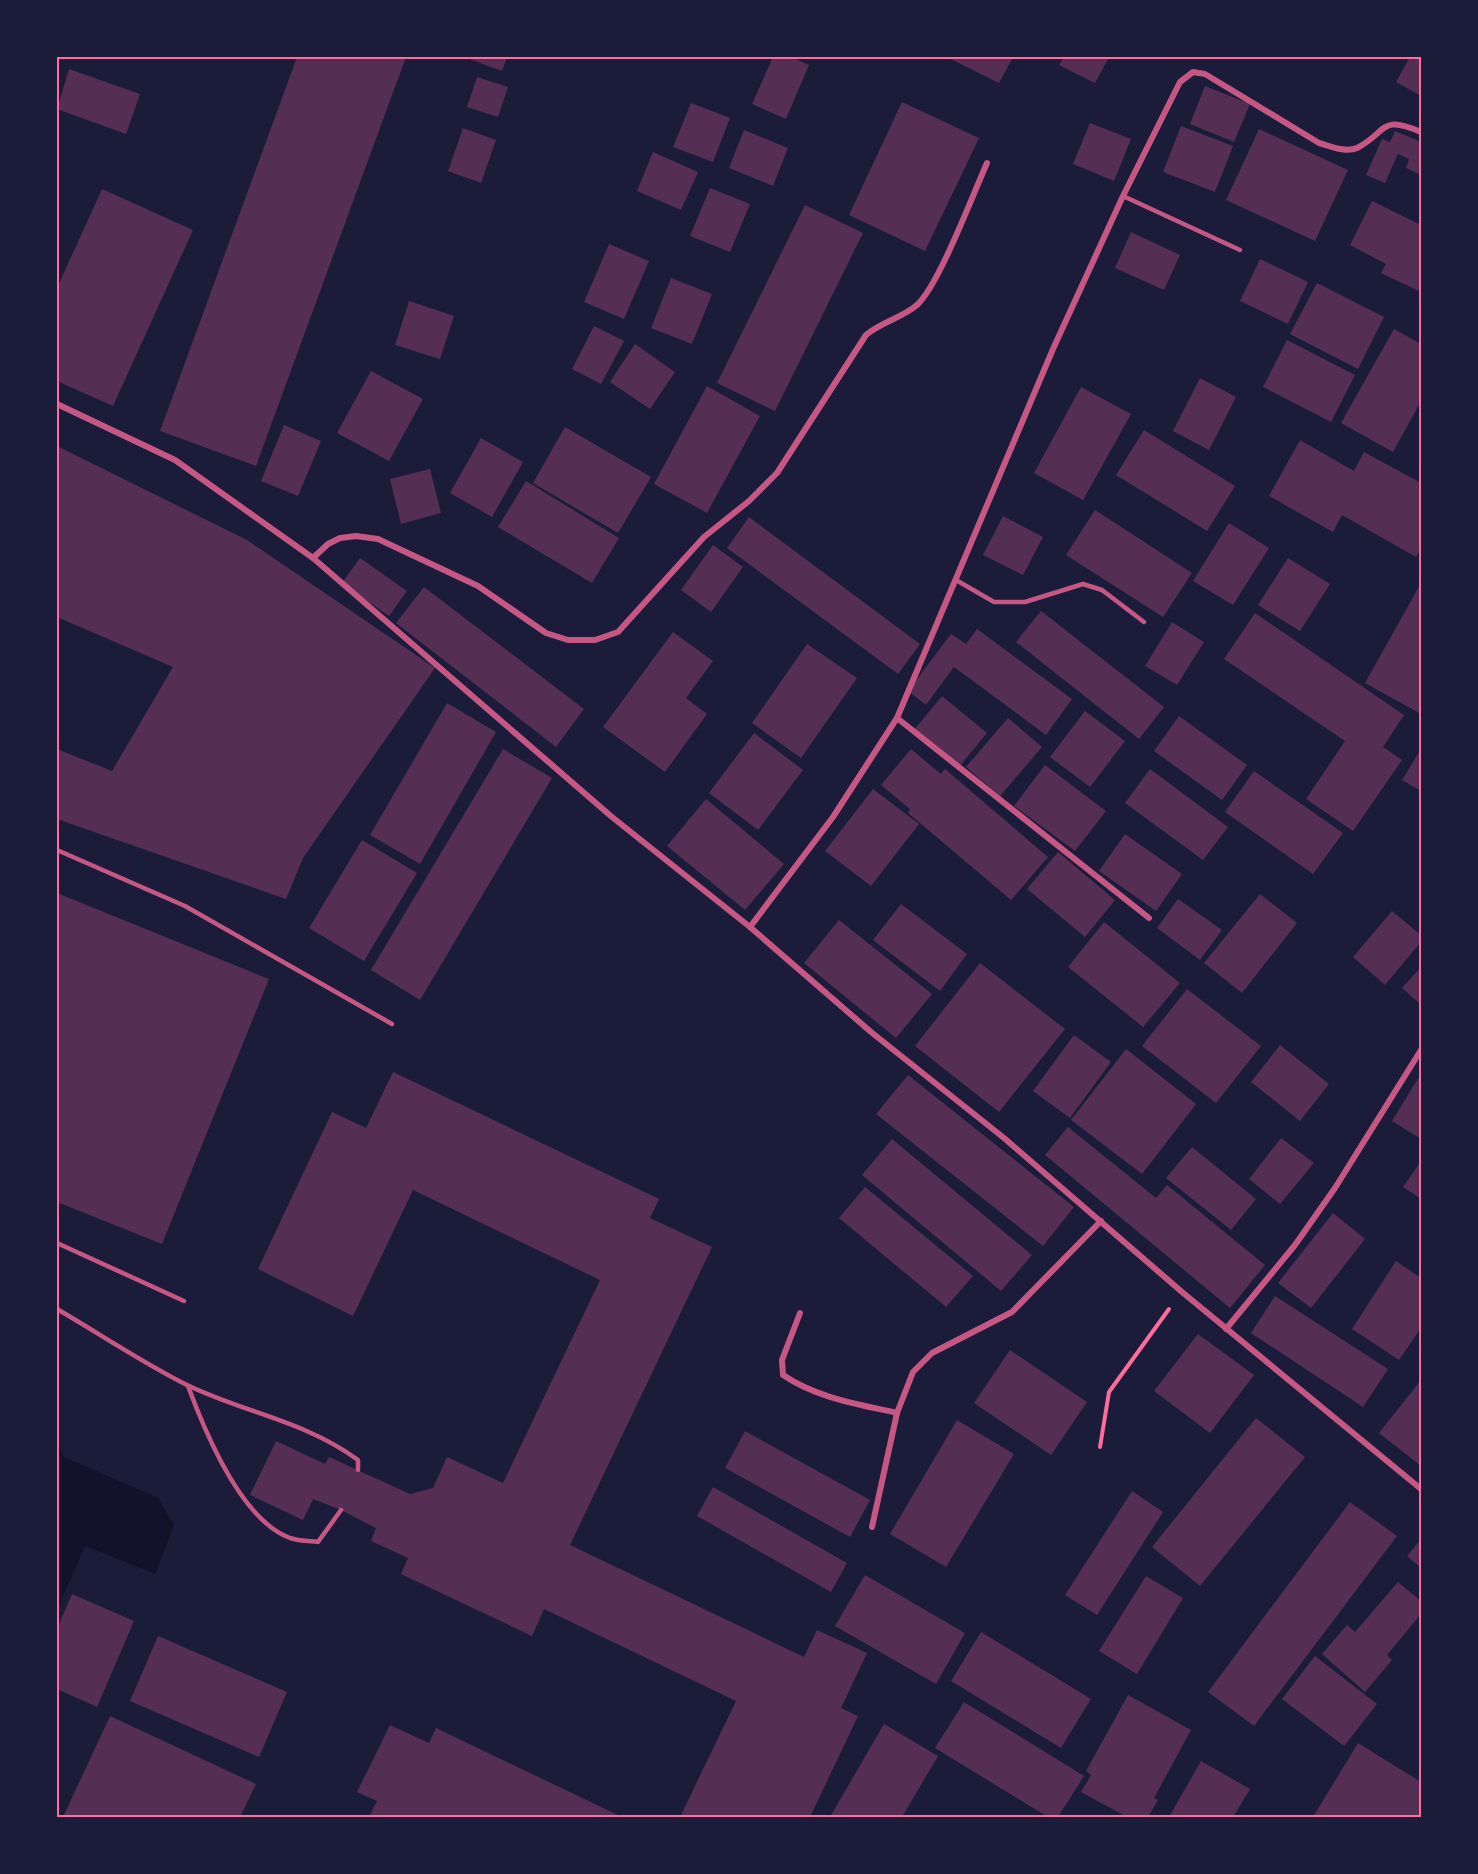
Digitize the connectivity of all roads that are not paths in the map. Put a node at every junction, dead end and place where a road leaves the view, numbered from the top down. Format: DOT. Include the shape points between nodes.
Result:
graph roads {
  1 [pos="1421,132"];
  2 [pos="987,163"];
  3 [pos="1123,196"];
  4 [pos="1240,250"];
  5 [pos="57,404"];
  6 [pos="313,558"];
  7 [pos="956,580"];
  8 [pos="1144,622"];
  9 [pos="897,718"];
  10 [pos="57,850"];
  11 [pos="1149,918"];
  12 [pos="750,927"];
  13 [pos="392,1024"];
  14 [pos="1421,1050"];
  15 [pos="1101,1221"];
  16 [pos="57,1243"];
  17 [pos="184,1301"];
  18 [pos="57,1309"];
  19 [pos="800,1313"];
  20 [pos="1226,1329"];
  21 [pos="188,1386"];
  22 [pos="897,1413"];
  23 [pos="358,1470"];
  24 [pos="1421,1489"];
  25 [pos="341,1510"];
  26 [pos="872,1527"];
  1 -- 3 [label="street" via="1391,124 1380,128 1356,149 1337,149 1319,143 1206,74 1193,72 1180,82 1167,105"];
  2 -- 6 [label="street" via="932,285 917,305 877,325 866,335 777,473 704,537 618,632 595,640 568,640 546,633 478,586 378,539 340,538"];
  3 -- 4 [label="lane"];
  3 -- 7 [label="street" via="1053,349"];
  5 -- 6 [label="street" via="175,460"];
  6 -- 12 [label="street" via="612,817"];
  7 -- 8 [label="lane" via="994,602 1025,602 1083,584 1102,590"];
  7 -- 9 [label="street"];
  9 -- 11 [label="street"];
  9 -- 12 [label="street" via="833,817"];
  10 -- 13 [label="lane" via="185,906"];
  12 -- 15 [label="street"];
  14 -- 20 [label="street" via="1335,1188 1295,1245"];
  15 -- 20 [label="street"];
  15 -- 22 [label="street" via="1012,1312 932,1353 913,1372"];
  16 -- 17 [label="lane"];
  18 -- 21 [label="lane"];
  19 -- 22 [label="street" via="782,1360 783,1376 838,1400"];
  20 -- 24 [label="street"];
  21 -- 23 [label="lane" via="322,1437 358,1460"];
  21 -- 25 [label="lane" via="224,1470 267,1524 289,1538 318,1542"];
  22 -- 26 [label="street"];
}
